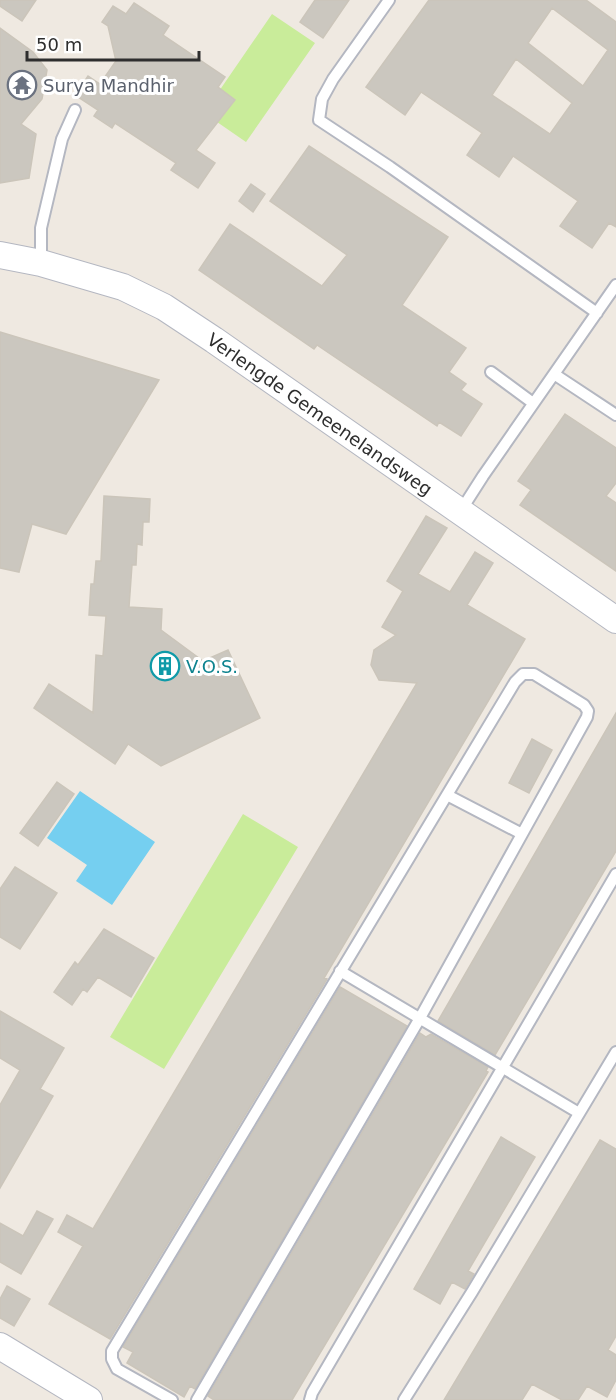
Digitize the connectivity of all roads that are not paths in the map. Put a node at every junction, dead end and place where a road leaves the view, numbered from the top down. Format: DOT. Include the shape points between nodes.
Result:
graph roads {
  1 [pos="389,0"];
  2 [pos="75,110"];
  3 [pos="0,255"];
  4 [pos="41,263"];
  5 [pos="616,285"];
  6 [pos="597,313"];
  7 [pos="491,372"];
  8 [pos="554,374"];
  9 [pos="533,403"];
  10 [pos="616,415"];
  11 [pos="460,512"];
  12 [pos="616,620"];
  13 [pos="447,795"];
  14 [pos="522,834"];
  15 [pos="616,874"];
  16 [pos="340,971"];
  17 [pos="420,1018"];
  18 [pos="616,1052"];
  19 [pos="502,1068"];
  20 [pos="579,1113"];
  21 [pos="0,1346"];
  22 [pos="89,1400"];
  23 [pos="172,1400"];
  24 [pos="197,1400"];
  25 [pos="310,1400"];
  26 [pos="404,1400"];
  1 -- 6 [label="lane" via="333,79 322,99 319,120"];
  2 -- 4 [label="lane" via="62,139 41,228"];
  3 -- 4 [label="street, Verlengde Gemeenelandsweg"];
  4 -- 11 [label="street, Verlengde Gemeenelandsweg" via="123,287 164,307"];
  5 -- 6 [label="lane"];
  6 -- 8 [label="lane"];
  7 -- 9 [label="lane"];
  8 -- 9 [label="lane"];
  8 -- 10 [label="lane"];
  9 -- 11 [label="lane"];
  11 -- 12 [label="street, Verlengde Gemeenelandsweg"];
  13 -- 14 [label="lane"];
  13 -- 14 [label="lane" via="518,677 528,673 538,676 584,705 588,714"];
  13 -- 16 [label="lane"];
  14 -- 17 [label="lane"];
  15 -- 19 [label="lane"];
  16 -- 17 [label="lane"];
  16 -- 23 [label="lane" via="112,1351 117,1370"];
  17 -- 19 [label="lane"];
  17 -- 24 [label="lane"];
  18 -- 20 [label="lane"];
  19 -- 20 [label="lane"];
  19 -- 25 [label="lane"];
  20 -- 26 [label="lane"];
  21 -- 22 [label="street"];
}
